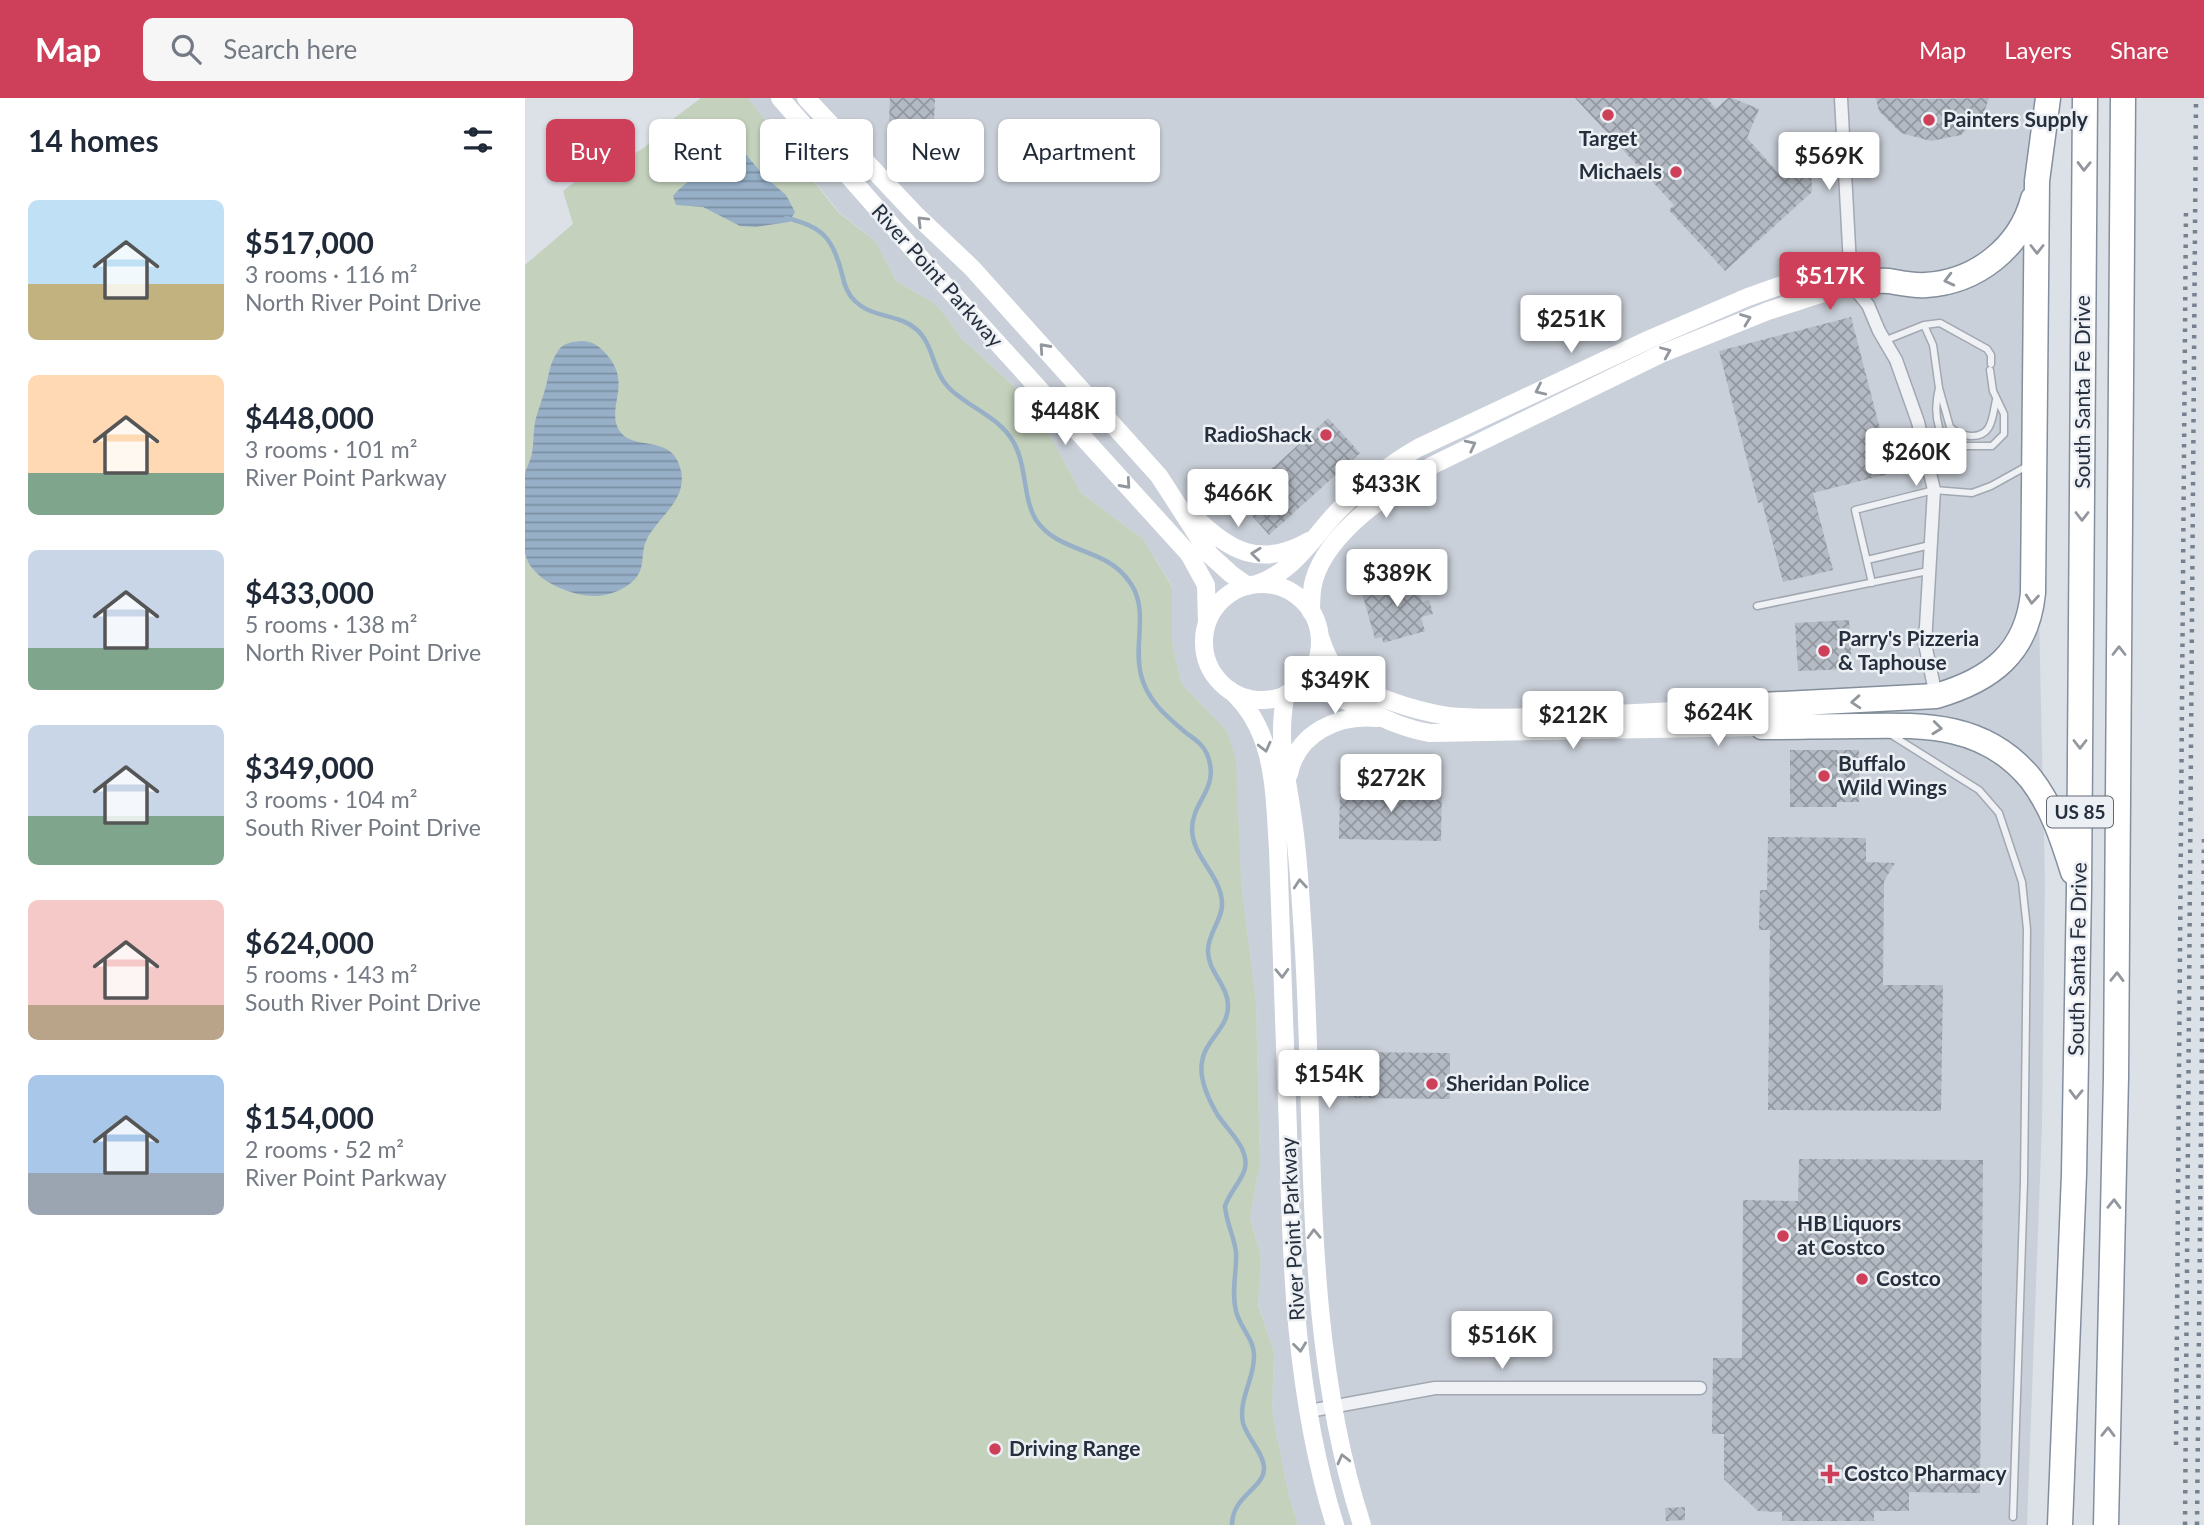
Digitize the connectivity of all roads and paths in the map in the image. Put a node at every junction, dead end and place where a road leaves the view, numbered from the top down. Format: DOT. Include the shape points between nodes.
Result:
graph roads {
  1 [pos="780,98"];
  2 [pos="806,98"];
  3 [pos="1841,98"];
  4 [pos="2047,98"];
  5 [pos="2085,98"];
  6 [pos="2123,98"];
  7 [pos="2037,181"];
  8 [pos="1851,284"];
  9 [pos="1924,325"];
  10 [pos="1884,341"];
  11 [pos="1939,388"];
  12 [pos="1996,400"];
  13 [pos="2035,461"];
  14 [pos="1934,490"];
  15 [pos="1170,491"];
  16 [pos="1319,533"];
  17 [pos="1930,545"];
  18 [pos="1867,560"];
  19 [pos="1928,571"];
  20 [pos="1873,583"];
  21 [pos="1252,585"];
  22 [pos="1757,606"];
  23 [pos="1311,612"];
  24 [pos="1207,622"];
  25 [pos="1319,637"];
  26 [pos="1292,690"];
  27 [pos="1230,691"];
  28 [pos="1936,696"];
  29 [pos="1762,716"];
  30 [pos="1380,718"];
  31 [pos="1869,726"];
  32 [pos="1287,784"];
  33 [pos="2079,889"];
  34 [pos="1700,1388"];
  35 [pos="1331,1406"];
  36 [pos="1309,1411"];
  37 [pos="2013,1517"];
  38 [pos="1335,1525"];
  39 [pos="1361,1525"];
  40 [pos="2060,1525"];
  41 [pos="2107,1525"];
  1 -- 24 [label="street, River Point Parkway, one-way" via="1189,554 1206,585"];
  15 -- 2 [label="street, River Point Parkway, one-way" via="972,268"];
  3 -- 8 [label="street"];
  4 -- 7 [label="highway"];
  5 -- 33 [label="highway, South Santa Fe Drive / US 85, one-way"];
  41 -- 6 [label="highway, South Santa Fe Drive / US 85, one-way" via="2116,1064"];
  7 -- 8 [label="highway, one-way" via="2022,227 1980,270 1926,285"];
  7 -- 13 [label="highway, one-way"];
  8 -- 10 [label="street" via="1868,304"];
  8 -- 16 [label="street, one-way" via="1813,279 1779,286 1650,339 1401,458 1354,495"];
  23 -- 8 [label="street, one-way" via="1314,580 1341,537 1396,488 1433,465 1661,354"];
  9 -- 10 [label="lane"];
  9 -- 11 [label="lane" via="1933,345"];
  9 -- 12 [label="lane" via="1940,323 1987,349"];
  10 -- 14 [label="street" via="1919,422"];
  11 -- 12 [label="lane" via="1950,427 1969,436 1988,431"];
  11 -- 12 [label="lane" via="1939,433 1948,446 1999,442 2004,434 2004,414"];
  13 -- 14 [label="lane" via="1972,493"];
  13 -- 28 [label="highway, one-way" via="2033,593 2024,633 1993,671 1961,689"];
  14 -- 17 [label="street"];
  14 -- 18 [label="lane" via="1855,510"];
  16 -- 15 [label="street, one-way" via="1283,553 1246,553 1213,534"];
  15 -- 21 [label="street, River Point Parkway" via="1210,555"];
  16 -- 21 [label="street" via="1280,574"];
  17 -- 18 [label="lane"];
  17 -- 19 [label="street"];
  18 -- 20 [label="lane"];
  19 -- 20 [label="lane"];
  19 -- 28 [label="street" via="1925,644"];
  20 -- 22 [label="lane"];
  21 -- 23 [label="street" via="1286,590"];
  21 -- 24 [label="street" via="1222,600"];
  23 -- 25 [label="street"];
  24 -- 27 [label="street" via="1204,647 1208,664"];
  25 -- 26 [label="street" via="1315,664"];
  25 -- 29 [label="street" via="1341,675 1383,697 1446,715"];
  26 -- 27 [label="street" via="1258,700"];
  26 -- 30 [label="street" via="1314,689"];
  26 -- 32 [label="street, River Point Parkway" via="1281,735"];
  27 -- 36 [label="street, River Point Parkway, one-way" via="1244,702 1258,724 1273,794 1293,1276"];
  28 -- 29 [label="highway, one-way"];
  29 -- 30 [label="street" via="1445,734 1416,731"];
  29 -- 31 [label="highway"];
  30 -- 32 [label="street" via="1350,718 1317,732 1294,754"];
  31 -- 33 [label="highway, one-way" via="1947,729 1969,734 2004,753 2043,797"];
  31 -- 37 [label="lane" via="1892,735 1979,790 1999,813 2022,882 2026,914 2024,1182"];
  35 -- 32 [label="street, River Point Parkway, one-way" via="1315,1248 1303,924"];
  33 -- 40 [label="highway, South Santa Fe Drive / US 85, one-way" via="2074,1174"];
  34 -- 35 [label="street" via="1435,1388"];
  35 -- 36 [label="street"];
  39 -- 35 [label="street, River Point Parkway, one-way"];
  36 -- 38 [label="street, River Point Parkway"];
}
